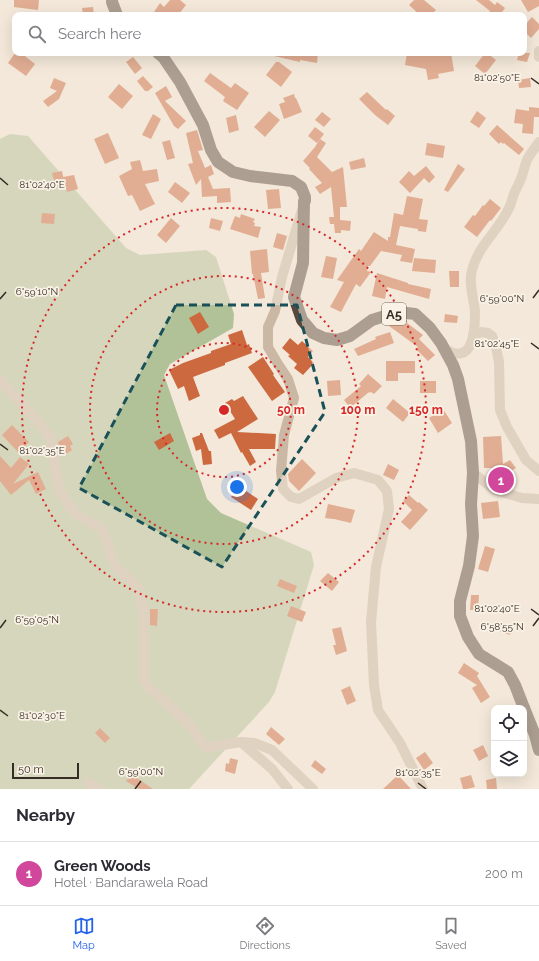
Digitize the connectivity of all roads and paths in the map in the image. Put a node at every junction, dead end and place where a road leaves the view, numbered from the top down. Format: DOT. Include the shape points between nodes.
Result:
graph roads {
  1 [pos="112,0"];
  2 [pos="116,12"];
  3 [pos="539,51"];
  4 [pos="162,56"];
  5 [pos="539,57"];
  6 [pos="539,142"];
  7 [pos="304,201"];
  8 [pos="473,336"];
  9 [pos="445,349"];
  10 [pos="0,382"];
  11 [pos="539,471"];
  12 [pos="473,474"];
  13 [pos="539,499"];
  14 [pos="523,705"];
  15 [pos="527,715"];
  16 [pos="241,742"];
  17 [pos="539,750"];
  18 [pos="88,783"];
  19 [pos="100,789"];
  20 [pos="288,789"];
  21 [pos="313,789"];
  22 [pos="423,789"];
  1 -- 2 [label="highway"];
  3 -- 5 [label="lane"];
  4 -- 7 [label="highway, A5" via="180,82 203,125 218,162 233,172 292,181 301,187"];
  6 -- 8 [label="lane" via="528,159 510,208 480,251 472,269 470,277 475,312"];
  7 -- 9 [label="highway, A5" via="303,263 294,297 302,320 313,333 337,340 350,336 372,320 398,312 415,314 430,328"];
  7 -- 22 [label="lane" via="275,311 268,327 268,347 288,379 294,398 284,436 281,471 283,489 291,497 299,498 336,478 354,473 378,480 388,491 389,509 376,567 371,622 374,685 378,710 400,743"];
  8 -- 9 [label="lane" via="468,349 462,353 452,353"];
  8 -- 11 [label="lane" via="481,332 492,336 499,362 500,410 526,460"];
  9 -- 12 [label="highway, A5" via="458,380 471,441"];
  10 -- 16 [label="lane" via="38,421 51,439 59,490 74,513 102,529 115,566 137,586 144,614 144,680 147,685 189,724 205,748"];
  12 -- 13 [label="lane" via="495,490 522,498"];
  12 -- 14 [label="highway, A5" via="473,536 460,601 460,616 468,637 479,654 508,672"];
  15 -- 17 [label="highway, A5"];
  16 -- 20 [label="lane" via="272,769"];
  16 -- 21 [label="lane" via="254,742 272,750"];
  18 -- 19 [label="lane"];
}
